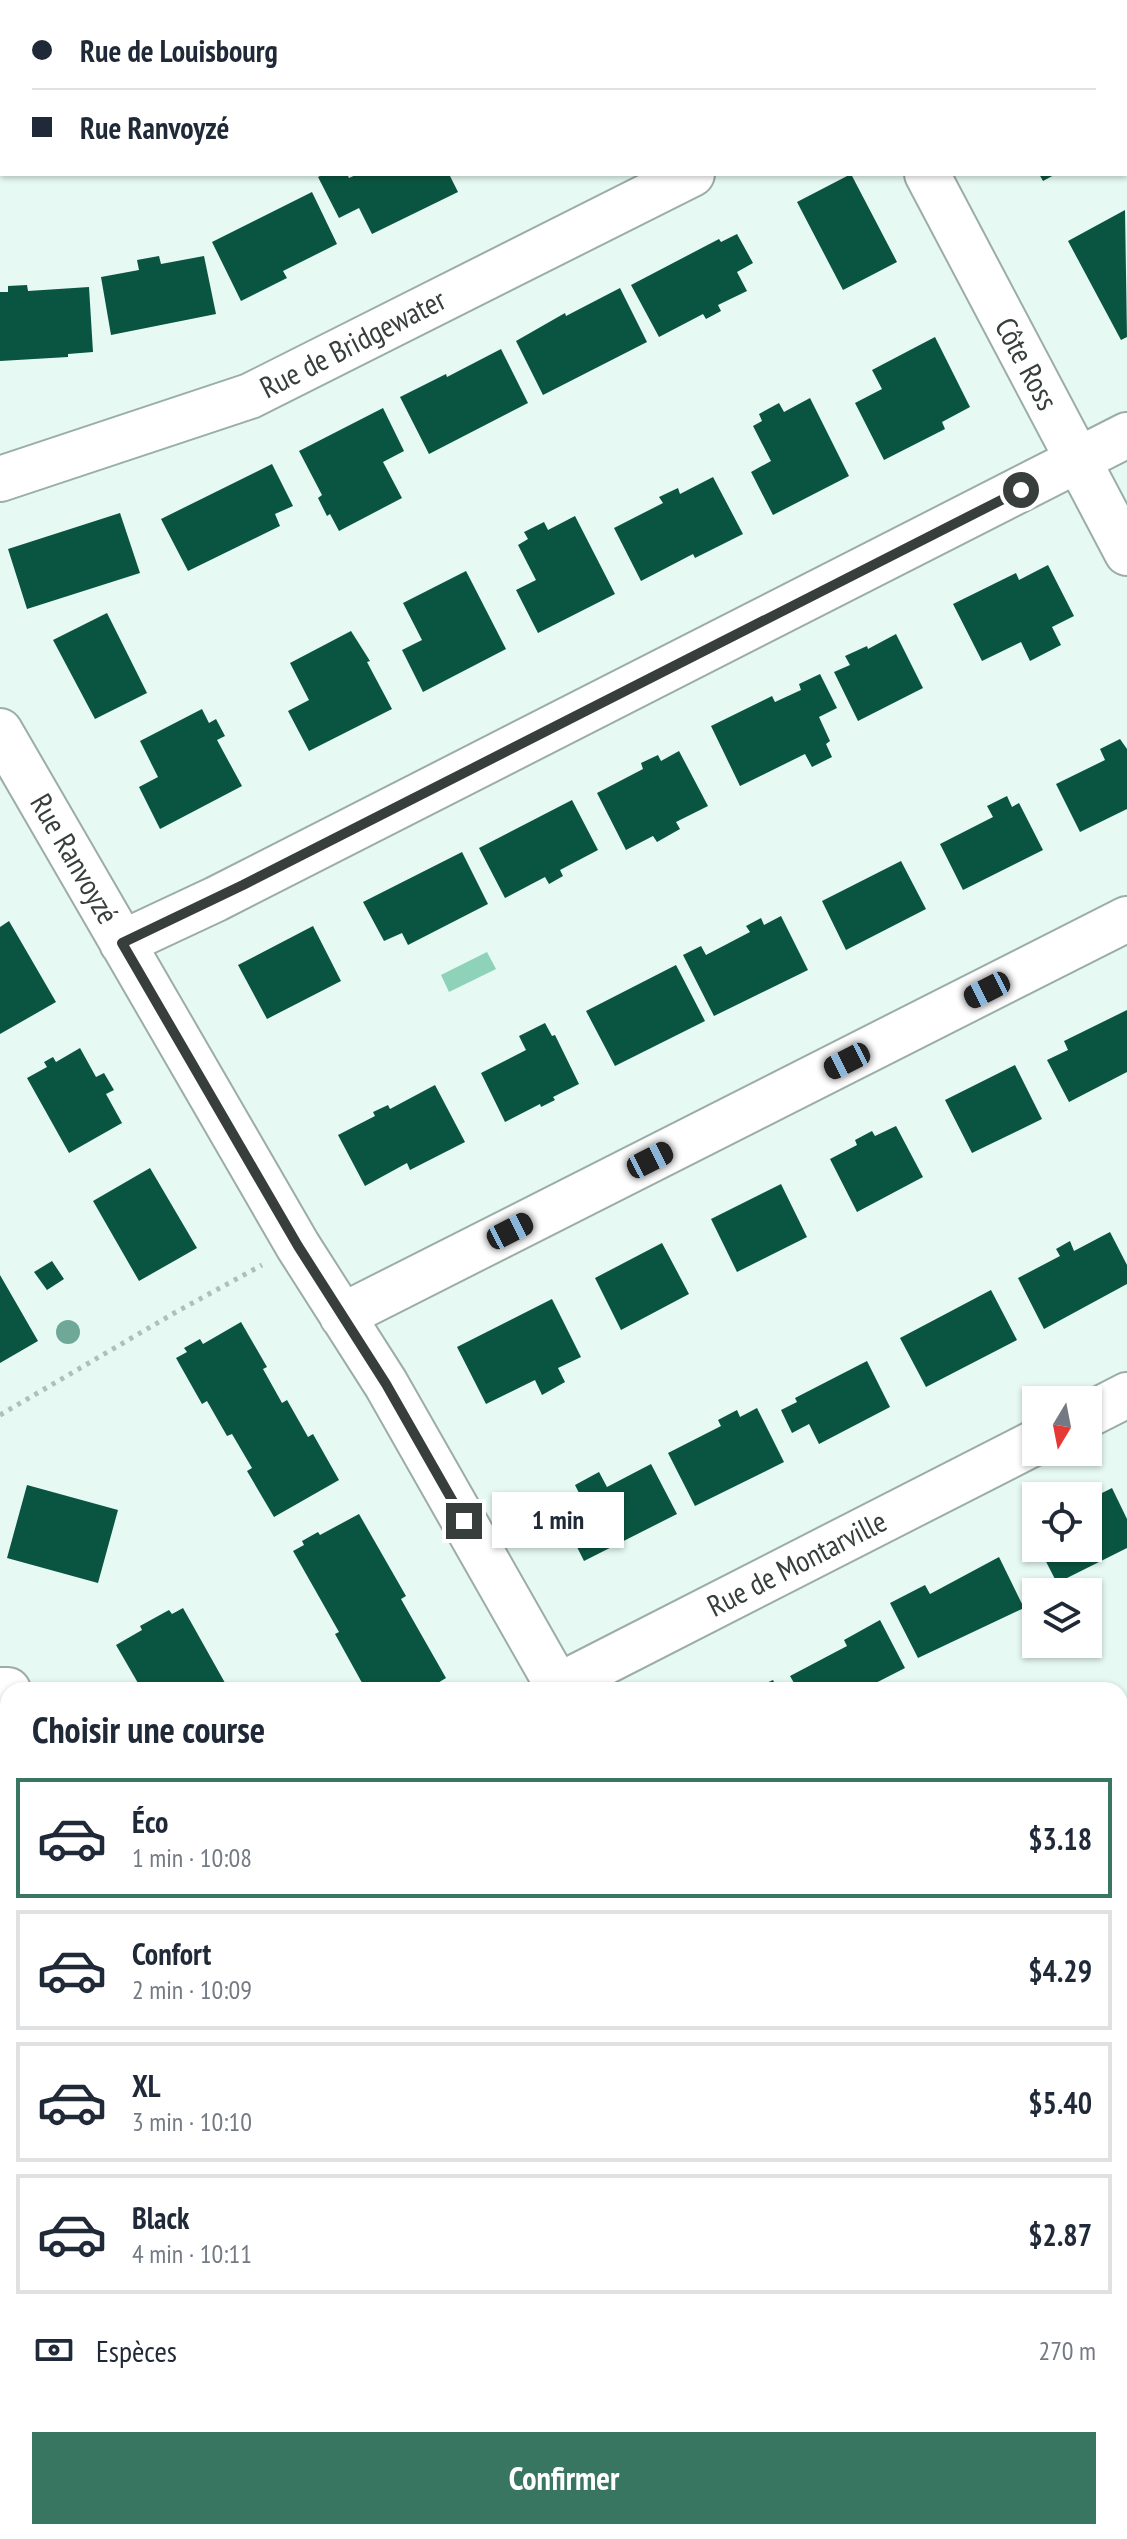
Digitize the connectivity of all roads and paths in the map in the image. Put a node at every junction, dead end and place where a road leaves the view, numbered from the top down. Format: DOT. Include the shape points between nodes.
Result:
graph roads {
  1 [pos="688,176"];
  2 [pos="928,176"];
  3 [pos="1127,435"];
  4 [pos="1077,461"];
  5 [pos="0,479"];
  6 [pos="1127,553"];
  7 [pos="0,731"];
  8 [pos="1127,919"];
  9 [pos="122,943"];
  10 [pos="298,1246"];
  11 [pos="342,1316"];
  12 [pos="1127,1395"];
  13 [pos="1102,1408"];
  14 [pos="0,1415"];
  15 [pos="1022,1449"];
  16 [pos="556,1682"];
  17 [pos="571,1682"];
  1 -- 5 [label="street, Rue de Bridgewater" via="250,396"];
  2 -- 4 [label="street, Côte Ross"];
  3 -- 4 [label="street"];
  4 -- 6 [label="street, Côte Ross"];
  4 -- 9 [label="street"];
  7 -- 9 [label="street, Rue Ranvoyzé"];
  8 -- 11 [label="street"];
  9 -- 10 [label="street, Rue Ranvoyzé"];
  10 -- 11 [label="street, Rue Ranvoyzé"];
  10 -- 14 [label="path"];
  11 -- 16 [label="street, Rue Ranvoyzé"];
  12 -- 13 [label="street"];
  15 -- 17 [label="street, Rue de Montarville"];
}
